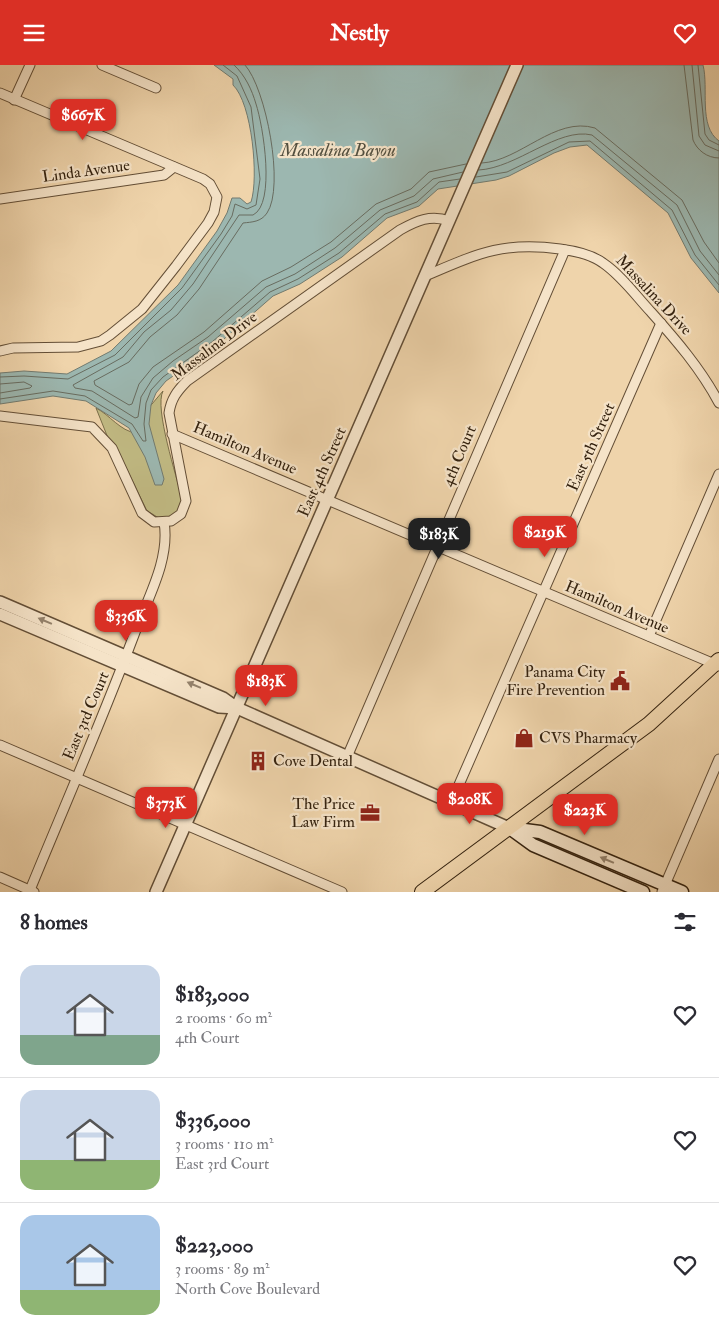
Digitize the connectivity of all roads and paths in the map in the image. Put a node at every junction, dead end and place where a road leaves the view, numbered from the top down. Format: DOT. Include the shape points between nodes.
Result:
graph roads {
  1 [pos="30,65"];
  2 [pos="102,65"];
  3 [pos="517,65"];
  4 [pos="156,88"];
  5 [pos="0,93"];
  6 [pos="14,99"];
  7 [pos="174,167"];
  8 [pos="0,199"];
  9 [pos="449,221"];
  10 [pos="565,249"];
  11 [pos="426,276"];
  12 [pos="661,323"];
  13 [pos="0,351"];
  14 [pos="719,403"];
  15 [pos="0,416"];
  16 [pos="172,433"];
  17 [pos="719,475"];
  18 [pos="328,499"];
  19 [pos="164,522"];
  20 [pos="437,546"];
  21 [pos="544,592"];
  22 [pos="0,602"];
  23 [pos="0,614"];
  24 [pos="649,637"];
  25 [pos="126,662"];
  26 [pos="718,663"];
  27 [pos="237,708"];
  28 [pos="0,745"];
  29 [pos="347,757"];
  30 [pos="719,759"];
  31 [pos="77,777"];
  32 [pos="452,803"];
  33 [pos="186,825"];
  34 [pos="509,828"];
  35 [pos="0,877"];
  36 [pos="664,888"];
  37 [pos="32,891"];
  38 [pos="156,892"];
  39 [pos="342,892"];
  40 [pos="422,892"];
  41 [pos="643,892"];
  42 [pos="682,892"];
  1 -- 6 [label="street"];
  2 -- 4 [label="street"];
  3 -- 9 [label="street, East 4th Street"];
  5 -- 6 [label="street"];
  6 -- 7 [label="street"];
  7 -- 8 [label="street, Linda Avenue" via="164,175"];
  7 -- 13 [label="street" via="210,184 217,197 214,212 142,309 101,341 71,348"];
  9 -- 11 [label="street, East 4th Street"];
  9 -- 16 [label="street, Massalina Drive" via="426,219 400,229 187,381 170,402"];
  10 -- 11 [label="street, Massalina Drive" via="497,248 474,254"];
  10 -- 12 [label="street, Massalina Drive" via="604,263"];
  10 -- 20 [label="street, 4th Court"];
  11 -- 18 [label="street, East 4th Street"];
  12 -- 14 [label="street, Massalina Drive" via="702,375"];
  12 -- 21 [label="street, East 5th Street"];
  15 -- 19 [label="street" via="92,427 112,448 142,513 154,522"];
  16 -- 18 [label="street, Hamilton Avenue"];
  16 -- 19 [label="street, Massalina Drive" via="186,501 181,514"];
  17 -- 24 [label="street"];
  18 -- 20 [label="street, Hamilton Avenue"];
  18 -- 27 [label="street, East 4th Street"];
  19 -- 25 [label="street, East 3rd Court" via="167,538"];
  20 -- 21 [label="street, Hamilton Avenue"];
  20 -- 29 [label="street, 4th Court"];
  21 -- 24 [label="street, Hamilton Avenue"];
  21 -- 32 [label="street, East 5th Street"];
  25 -- 22 [label="street, one-way"];
  23 -- 25 [label="street"];
  24 -- 26 [label="street, Hamilton Avenue"];
  25 -- 27 [label="street" via="223,698"];
  25 -- 31 [label="street, East 3rd Court"];
  26 -- 34 [label="main road" via="649,724"];
  27 -- 29 [label="street"];
  27 -- 33 [label="street, East 4th Street"];
  28 -- 31 [label="street"];
  29 -- 32 [label="street"];
  30 -- 36 [label="street"];
  31 -- 33 [label="street"];
  31 -- 37 [label="street, East 3rd Court"];
  32 -- 34 [label="street"];
  33 -- 38 [label="street, East 4th Street"];
  33 -- 39 [label="street"];
  36 -- 34 [label="main road, one-way" via="540,831"];
  34 -- 40 [label="main road"];
  34 -- 41 [label="main road" via="533,845"];
  35 -- 37 [label="street"];
  36 -- 42 [label="main road"];
}
